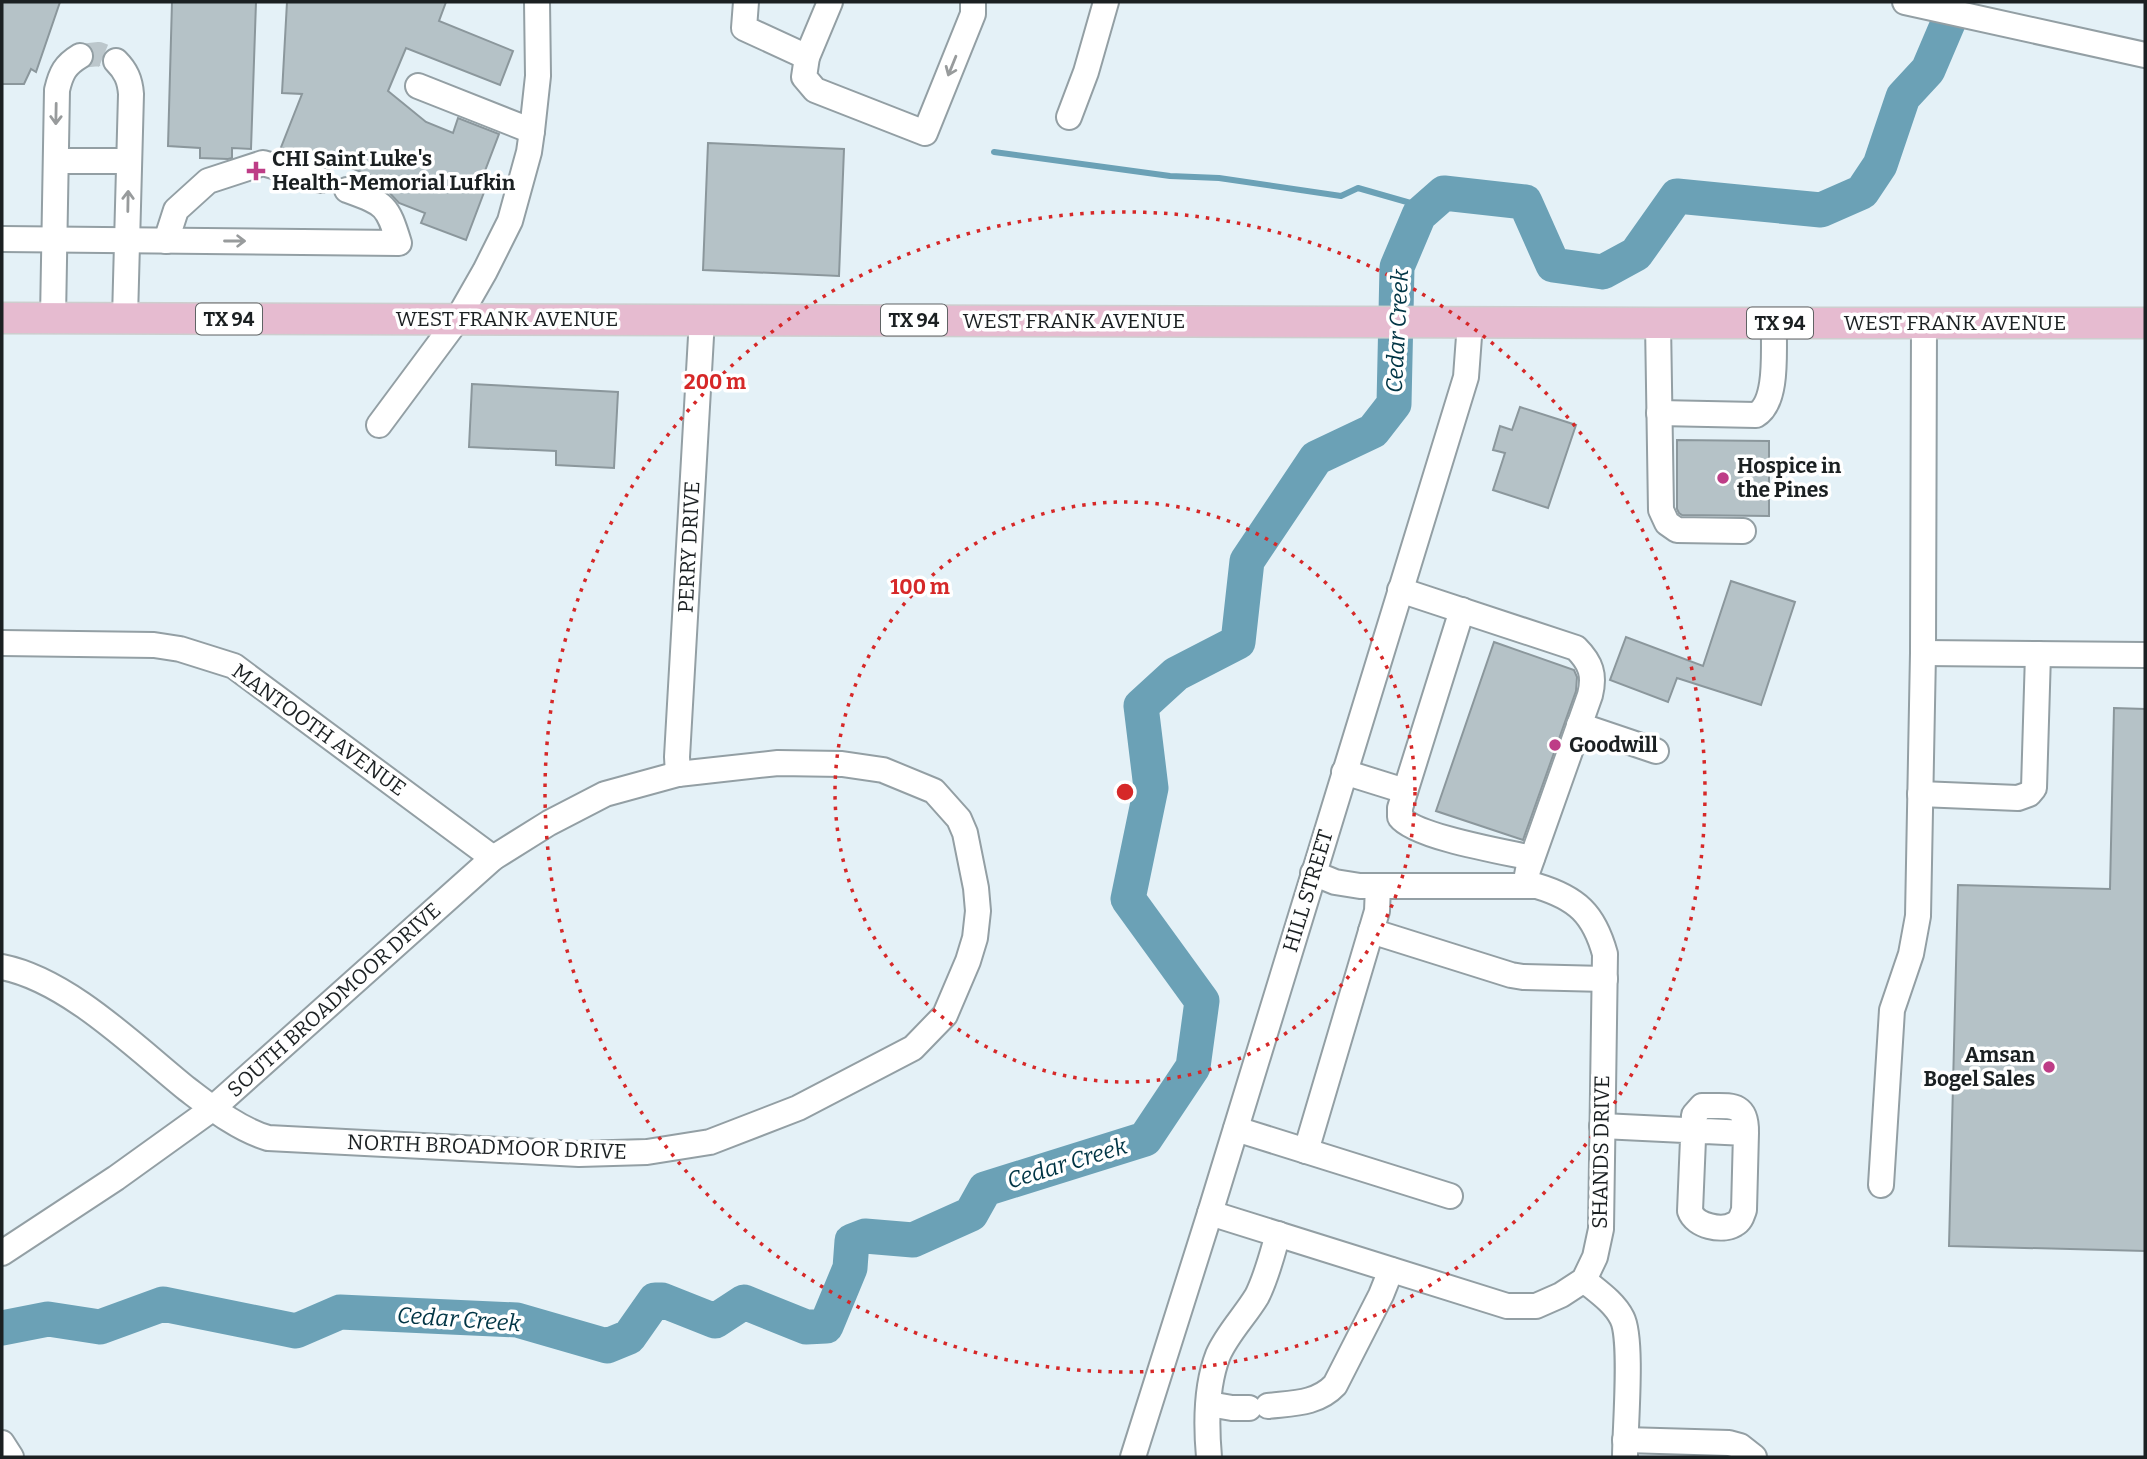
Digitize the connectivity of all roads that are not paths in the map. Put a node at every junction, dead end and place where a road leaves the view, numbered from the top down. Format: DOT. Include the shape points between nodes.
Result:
graph roads {
  1 [pos="537,2"];
  2 [pos="746,2"];
  3 [pos="830,2"];
  4 [pos="973,2"];
  5 [pos="1106,2"];
  6 [pos="1911,3"];
  7 [pos="2145,54"];
  8 [pos="80,55"];
  9 [pos="807,57"];
  10 [pos="116,61"];
  11 [pos="418,86"];
  12 [pos="1069,117"];
  13 [pos="532,131"];
  14 [pos="56,161"];
  15 [pos="129,161"];
  16 [pos="321,180"];
  17 [pos="347,190"];
  18 [pos="2,239"];
  19 [pos="54,240"];
  20 [pos="127,240"];
  21 [pos="166,241"];
  22 [pos="2,318"];
  23 [pos="53,318"];
  24 [pos="125,318"];
  25 [pos="702,319"];
  26 [pos="457,320"];
  27 [pos="1470,323"];
  28 [pos="1658,323"];
  29 [pos="1774,323"];
  30 [pos="2145,323"];
  31 [pos="1924,324"];
  32 [pos="1659,412"];
  33 [pos="379,425"];
  34 [pos="1743,531"];
  35 [pos="1400,590"];
  36 [pos="1462,610"];
  37 [pos="2,643"];
  38 [pos="1923,653"];
  39 [pos="2038,654"];
  40 [pos="2145,655"];
  41 [pos="1579,725"];
  42 [pos="1657,751"];
  43 [pos="1344,772"];
  44 [pos="678,774"];
  45 [pos="1405,791"];
  46 [pos="1920,794"];
  47 [pos="493,858"];
  48 [pos="1532,858"];
  49 [pos="1313,873"];
  50 [pos="1378,886"];
  51 [pos="1525,886"];
  52 [pos="1371,931"];
  53 [pos="2,967"];
  54 [pos="1605,979"];
  55 [pos="212,1109"];
  56 [pos="1602,1126"];
  57 [pos="1236,1129"];
  58 [pos="1693,1130"];
  59 [pos="1306,1151"];
  60 [pos="1881,1185"];
  61 [pos="1450,1196"];
  62 [pos="1210,1213"];
  63 [pos="1278,1234"];
  64 [pos="2,1252"];
  65 [pos="1391,1270"];
  66 [pos="1584,1280"];
  67 [pos="1209,1404"];
  68 [pos="2,1443"];
  69 [pos="1625,1449"];
  70 [pos="11,1457"];
  71 [pos="1133,1457"];
  72 [pos="1209,1457"];
  73 [pos="1754,1457"];
  1 -- 13 [label="street" via="538,76"];
  2 -- 9 [label="street" via="744,28"];
  3 -- 9 [label="street"];
  4 -- 9 [label="street, one-way" via="973,14 925,133 815,90 804,76"];
  5 -- 12 [label="street"];
  6 -- 7 [label="street"];
  8 -- 14 [label="street, one-way" via="62,72 57,90"];
  10 -- 15 [label="street" via="130,82"];
  11 -- 13 [label="street"];
  13 -- 26 [label="street" via="510,221"];
  14 -- 15 [label="street"];
  14 -- 19 [label="street"];
  20 -- 15 [label="street, one-way"];
  16 -- 21 [label="street" via="263,163 208,181 176,210"];
  21 -- 17 [label="street, one-way" via="399,243 389,211"];
  18 -- 19 [label="street"];
  19 -- 20 [label="street"];
  19 -- 23 [label="street"];
  20 -- 21 [label="street"];
  20 -- 24 [label="street"];
  22 -- 23 [label="main road, WEST FRANK AVENUE / TX 94"];
  23 -- 24 [label="main road, WEST FRANK AVENUE / TX 94"];
  24 -- 26 [label="main road, WEST FRANK AVENUE / TX 94"];
  25 -- 26 [label="main road, WEST FRANK AVENUE / TX 94"];
  25 -- 27 [label="main road, WEST FRANK AVENUE / TX 94"];
  25 -- 44 [label="street, PERRY DRIVE"];
  26 -- 33 [label="street"];
  27 -- 28 [label="main road, WEST FRANK AVENUE / TX 94"];
  27 -- 35 [label="street, HILL STREET" via="1466,377"];
  28 -- 29 [label="main road, WEST FRANK AVENUE / TX 94"];
  28 -- 32 [label="street"];
  29 -- 31 [label="main road, WEST FRANK AVENUE / TX 94"];
  29 -- 32 [label="street" via="1772,385 1761,412"];
  30 -- 31 [label="main road, WEST FRANK AVENUE / TX 94"];
  31 -- 38 [label="street"];
  32 -- 34 [label="street" via="1661,510 1667,523 1677,530"];
  35 -- 36 [label="street"];
  35 -- 43 [label="street, HILL STREET"];
  36 -- 41 [label="street" via="1576,648 1586,657 1594,680"];
  36 -- 45 [label="street"];
  37 -- 47 [label="street, MANTOOTH AVENUE" via="154,645 234,666"];
  38 -- 39 [label="street"];
  38 -- 46 [label="street"];
  39 -- 40 [label="street"];
  39 -- 46 [label="street" via="2034,788 2029,794 2018,798"];
  41 -- 42 [label="street"];
  41 -- 48 [label="street"];
  43 -- 45 [label="street"];
  43 -- 49 [label="street, HILL STREET"];
  44 -- 47 [label="street, SOUTH BROADMOOR DRIVE" via="606,794"];
  44 -- 55 [label="street, NORTH BROADMOOR DRIVE" via="778,763 842,764 883,770 917,782 947,805 965,833 970,854 978,911 975,938 945,1015 913,1048 798,1108 710,1142 647,1152 579,1154 291,1141 253,1134"];
  45 -- 48 [label="street" via="1399,814 1403,822 1434,835"];
  46 -- 60 [label="street" via="1918,916 1892,1010"];
  47 -- 55 [label="street, SOUTH BROADMOOR DRIVE"];
  48 -- 51 [label="street"];
  49 -- 50 [label="street, SHANDS DRIVE" via="1335,882"];
  49 -- 57 [label="street, HILL STREET"];
  50 -- 51 [label="street, SHANDS DRIVE"];
  50 -- 52 [label="street"];
  51 -- 54 [label="street, SHANDS DRIVE" via="1561,893 1585,910 1605,954"];
  52 -- 54 [label="street" via="1511,975"];
  52 -- 59 [label="street"];
  53 -- 55 [label="street, NORTH BROADMOOR DRIVE" via="73,997"];
  54 -- 56 [label="street, SHANDS DRIVE"];
  55 -- 64 [label="street, SOUTH BROADMOOR DRIVE" via="117,1178"];
  56 -- 58 [label="street"];
  56 -- 66 [label="street, SHANDS DRIVE" via="1601,1229"];
  57 -- 59 [label="street"];
  57 -- 62 [label="street, HILL STREET"];
  58 -- 58 [label="street" via="1746,1133 1744,1210 1735,1225 1705,1225 1692,1218"];
  59 -- 61 [label="street"];
  62 -- 63 [label="street"];
  62 -- 71 [label="street, HILL STREET"];
  63 -- 65 [label="street"];
  63 -- 67 [label="street" via="1257,1296 1219,1353"];
  65 -- 66 [label="street" via="1507,1306 1536,1306"];
  65 -- 67 [label="street" via="1335,1385 1326,1394 1307,1402 1259,1407"];
  66 -- 69 [label="street" via="1623,1318 1627,1346"];
  67 -- 72 [label="street"];
  68 -- 70 [label="street"];
  69 -- 73 [label="street" via="1729,1443"];
}
